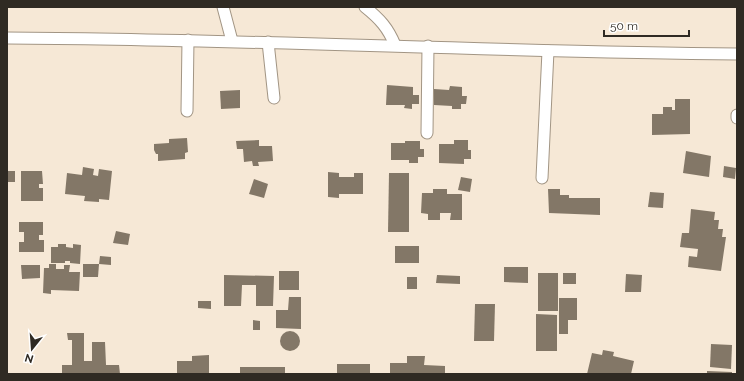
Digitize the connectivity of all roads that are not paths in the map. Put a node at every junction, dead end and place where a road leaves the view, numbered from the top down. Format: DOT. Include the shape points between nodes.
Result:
graph roads {
  1 [pos="223,7"];
  2 [pos="365,7"];
  3 [pos="7,38"];
  4 [pos="188,40"];
  5 [pos="232,41"];
  6 [pos="268,42"];
  7 [pos="395,45"];
  8 [pos="428,46"];
  9 [pos="548,51"];
  10 [pos="737,54"];
  11 [pos="274,98"];
  12 [pos="187,111"];
  13 [pos="427,133"];
  14 [pos="542,178"];
  1 -- 5 [label="street"];
  2 -- 7 [label="street" via="382,21"];
  3 -- 4 [label="street"];
  4 -- 5 [label="street"];
  4 -- 12 [label="street"];
  5 -- 6 [label="street"];
  6 -- 7 [label="street"];
  6 -- 11 [label="street"];
  7 -- 8 [label="street"];
  8 -- 9 [label="street"];
  8 -- 13 [label="street"];
  9 -- 10 [label="street"];
  9 -- 14 [label="street"];
}
